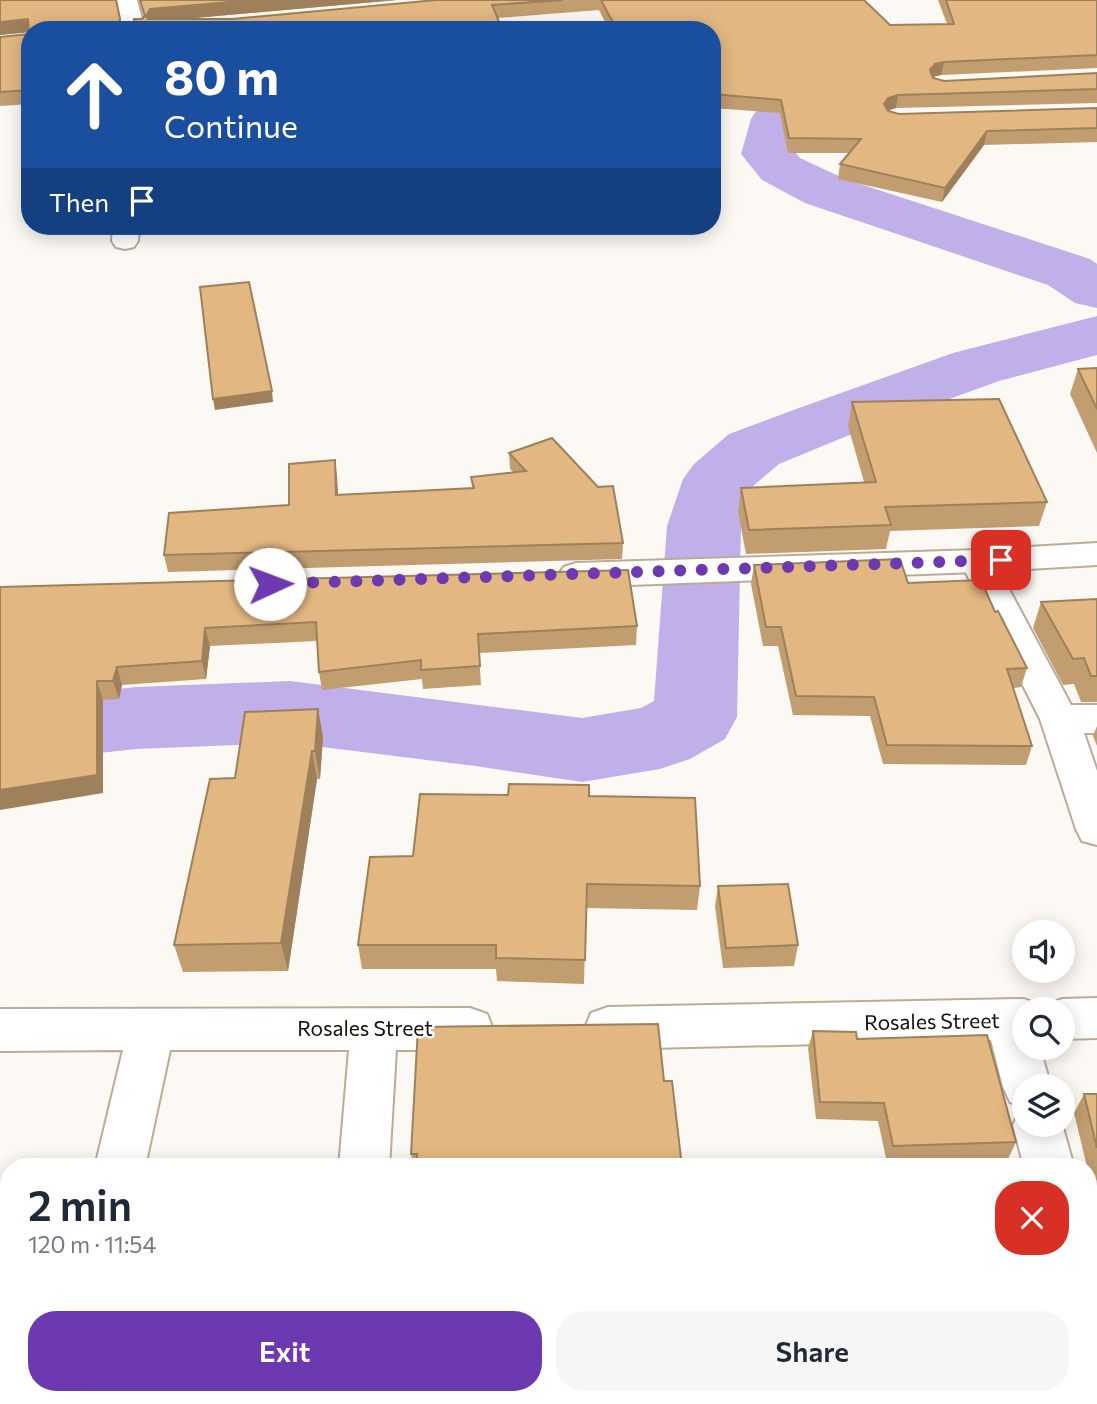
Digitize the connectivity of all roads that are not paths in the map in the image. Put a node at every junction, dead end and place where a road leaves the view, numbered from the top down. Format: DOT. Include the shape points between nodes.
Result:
graph roads {
  1 [pos="127,0"];
  2 [pos="132,21"];
  3 [pos="1097,554"];
  4 [pos="978,561"];
  5 [pos="539,576"];
  6 [pos="1059,719"];
  7 [pos="1097,719"];
  8 [pos="1097,829"];
  9 [pos="1075,1018"];
  10 [pos="1097,1018"];
  11 [pos="1012,1020"];
  12 [pos="569,1028"];
  13 [pos="151,1029"];
  14 [pos="374,1029"];
  15 [pos="513,1029"];
  16 [pos="0,1030"];
  17 [pos="1041,1137"];
  18 [pos="122,1158"];
  19 [pos="366,1158"];
  20 [pos="1047,1158"];
  1 -- 2 [label="street"];
  3 -- 4 [label="street"];
  4 -- 5 [label="street"];
  4 -- 6 [label="street"];
  6 -- 7 [label="street"];
  6 -- 8 [label="street"];
  9 -- 10 [label="street"];
  11 -- 12 [label="street, Rosales Street"];
  13 -- 14 [label="street, Rosales Street"];
  13 -- 16 [label="street, Rosales Street"];
  13 -- 18 [label="street"];
  14 -- 15 [label="street, Rosales Street"];
  14 -- 19 [label="street"];
  17 -- 20 [label="street"];
}
